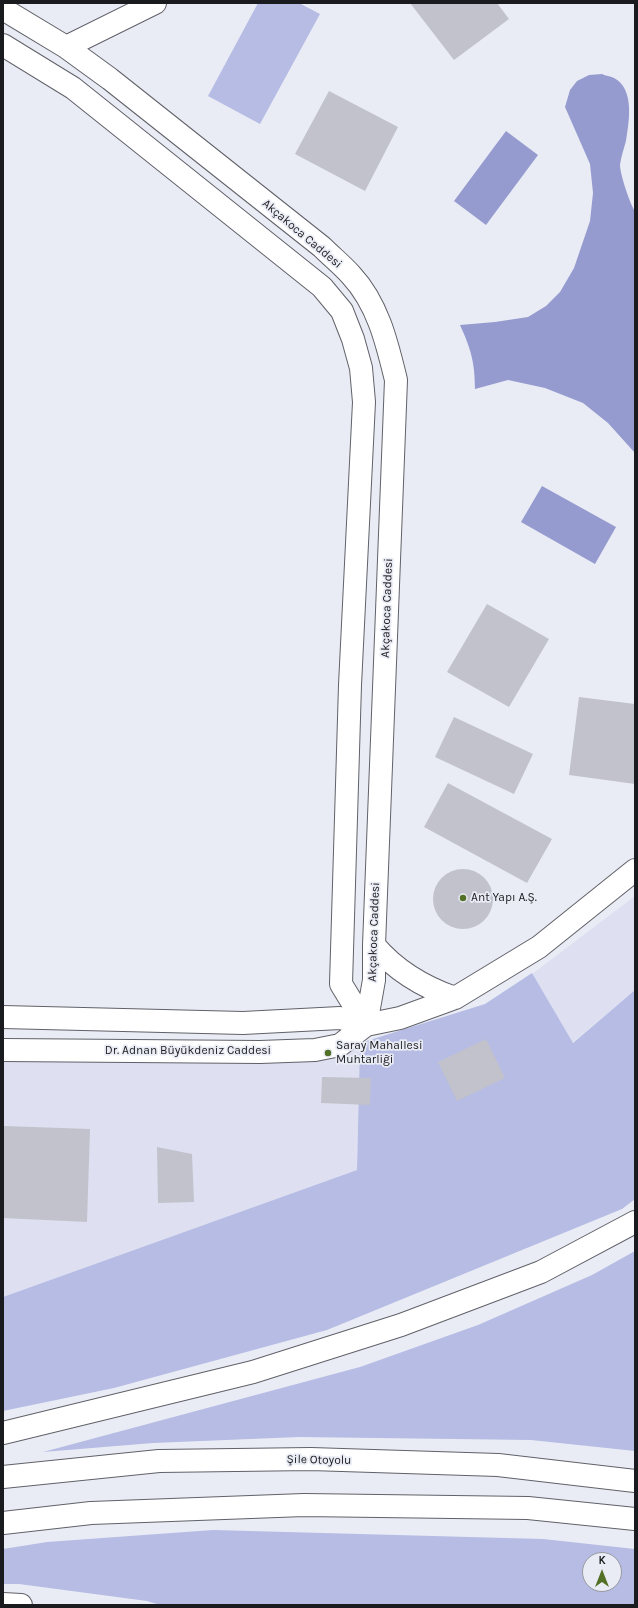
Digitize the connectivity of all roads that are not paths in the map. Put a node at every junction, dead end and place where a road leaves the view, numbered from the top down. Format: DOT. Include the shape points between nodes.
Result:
graph roads {
  1 [pos="155,3"];
  2 [pos="3,9"];
  3 [pos="3,44"];
  4 [pos="66,47"];
  5 [pos="635,870"];
  6 [pos="374,945"];
  7 [pos="455,998"];
  8 [pos="3,1017"];
  9 [pos="366,1025"];
  10 [pos="3,1050"];
  11 [pos="635,1222"];
  12 [pos="3,1433"];
  13 [pos="3,1477"];
  14 [pos="635,1480"];
  15 [pos="635,1519"];
  16 [pos="3,1523"];
  17 [pos="3,1604"];
  18 [pos="21,1605"];
  1 -- 4 [label="main road"];
  2 -- 4 [label="main road, Akçakoca Caddesi"];
  3 -- 9 [label="main road" via="73,88 322,287 342,311 353,339 361,368 364,402 350,685 341,984"];
  4 -- 6 [label="main road, Akçakoca Caddesi" via="322,247 352,276 372,305 387,342 396,380"];
  5 -- 7 [label="main road, Dr. Adnan Büyükdeniz Caddesi" via="539,947"];
  6 -- 7 [label="main road" via="385,959 408,977"];
  6 -- 9 [label="main road, Akçakoca Caddesi" via="374,980"];
  7 -- 9 [label="main road, Dr. Adnan Büyükdeniz Caddesi" via="400,1018"];
  8 -- 9 [label="main road, Dr. Adnan Büyükdeniz Caddesi" via="244,1023 340,1018"];
  9 -- 10 [label="main road, Dr. Adnan Büyükdeniz Caddesi" via="340,1045 315,1050"];
  11 -- 12 [label="main road" via="541,1272 401,1325 253,1372"];
  13 -- 14 [label="main road, Şile Otoyolu" via="159,1461 311,1459 498,1465"];
  15 -- 16 [label="main road" via="528,1508 304,1505 91,1513"];
  17 -- 18 [label="main road"];
}
